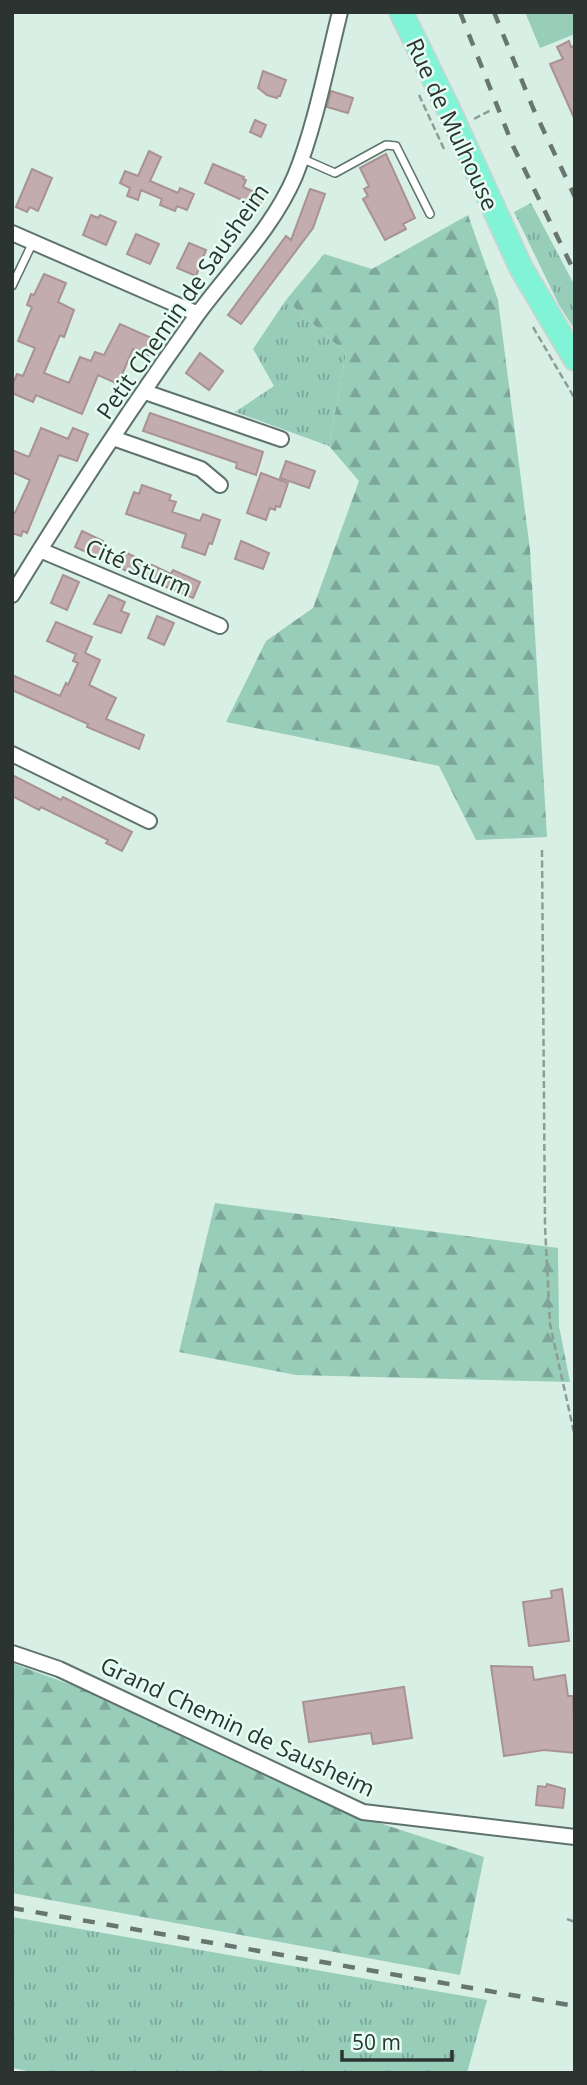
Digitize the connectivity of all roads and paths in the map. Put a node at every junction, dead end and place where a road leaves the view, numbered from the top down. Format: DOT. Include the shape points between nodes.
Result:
graph roads {
  1 [pos="340,12"];
  2 [pos="401,12"];
  3 [pos="491,110"];
  4 [pos="478,117"];
  5 [pos="301,157"];
  6 [pos="430,214"];
  7 [pos="12,233"];
  8 [pos="33,242"];
  9 [pos="12,286"];
  10 [pos="198,314"];
  11 [pos="550,358"];
  12 [pos="575,359"];
  13 [pos="145,391"];
  14 [pos="575,399"];
  15 [pos="114,438"];
  16 [pos="281,439"];
  17 [pos="220,485"];
  18 [pos="40,550"];
  19 [pos="12,595"];
  20 [pos="220,626"];
  21 [pos="12,754"];
  22 [pos="149,821"];
  23 [pos="542,850"];
  24 [pos="575,1437"];
  25 [pos="12,1653"];
  26 [pos="575,1836"];
  27 [pos="567,1919"];
  28 [pos="575,1922"];
  1 -- 5 [label="street, Petit Chemin de Sausheim"];
  2 -- 12 [label="main road, Rue de Mulhouse" via="505,236"];
  3 -- 4 [label="path"];
  5 -- 6 [label="lane" via="335,173 386,145 396,146"];
  5 -- 10 [label="street, Petit Chemin de Sausheim" via="282,201"];
  7 -- 8 [label="street"];
  8 -- 9 [label="lane"];
  8 -- 10 [label="street"];
  10 -- 13 [label="street, Petit Chemin de Sausheim"];
  11 -- 14 [label="path"];
  13 -- 15 [label="street, Petit Chemin de Sausheim"];
  13 -- 16 [label="street"];
  15 -- 17 [label="street" via="201,469"];
  15 -- 18 [label="street, Petit Chemin de Sausheim"];
  18 -- 19 [label="street, Petit Chemin de Sausheim"];
  18 -- 20 [label="street, Cité Sturm"];
  21 -- 22 [label="street"];
  23 -- 24 [label="path" via="547,1275 550,1324"];
  25 -- 26 [label="street, Grand Chemin de Sausheim" via="59,1669 363,1812"];
  27 -- 28 [label="path"];
}
